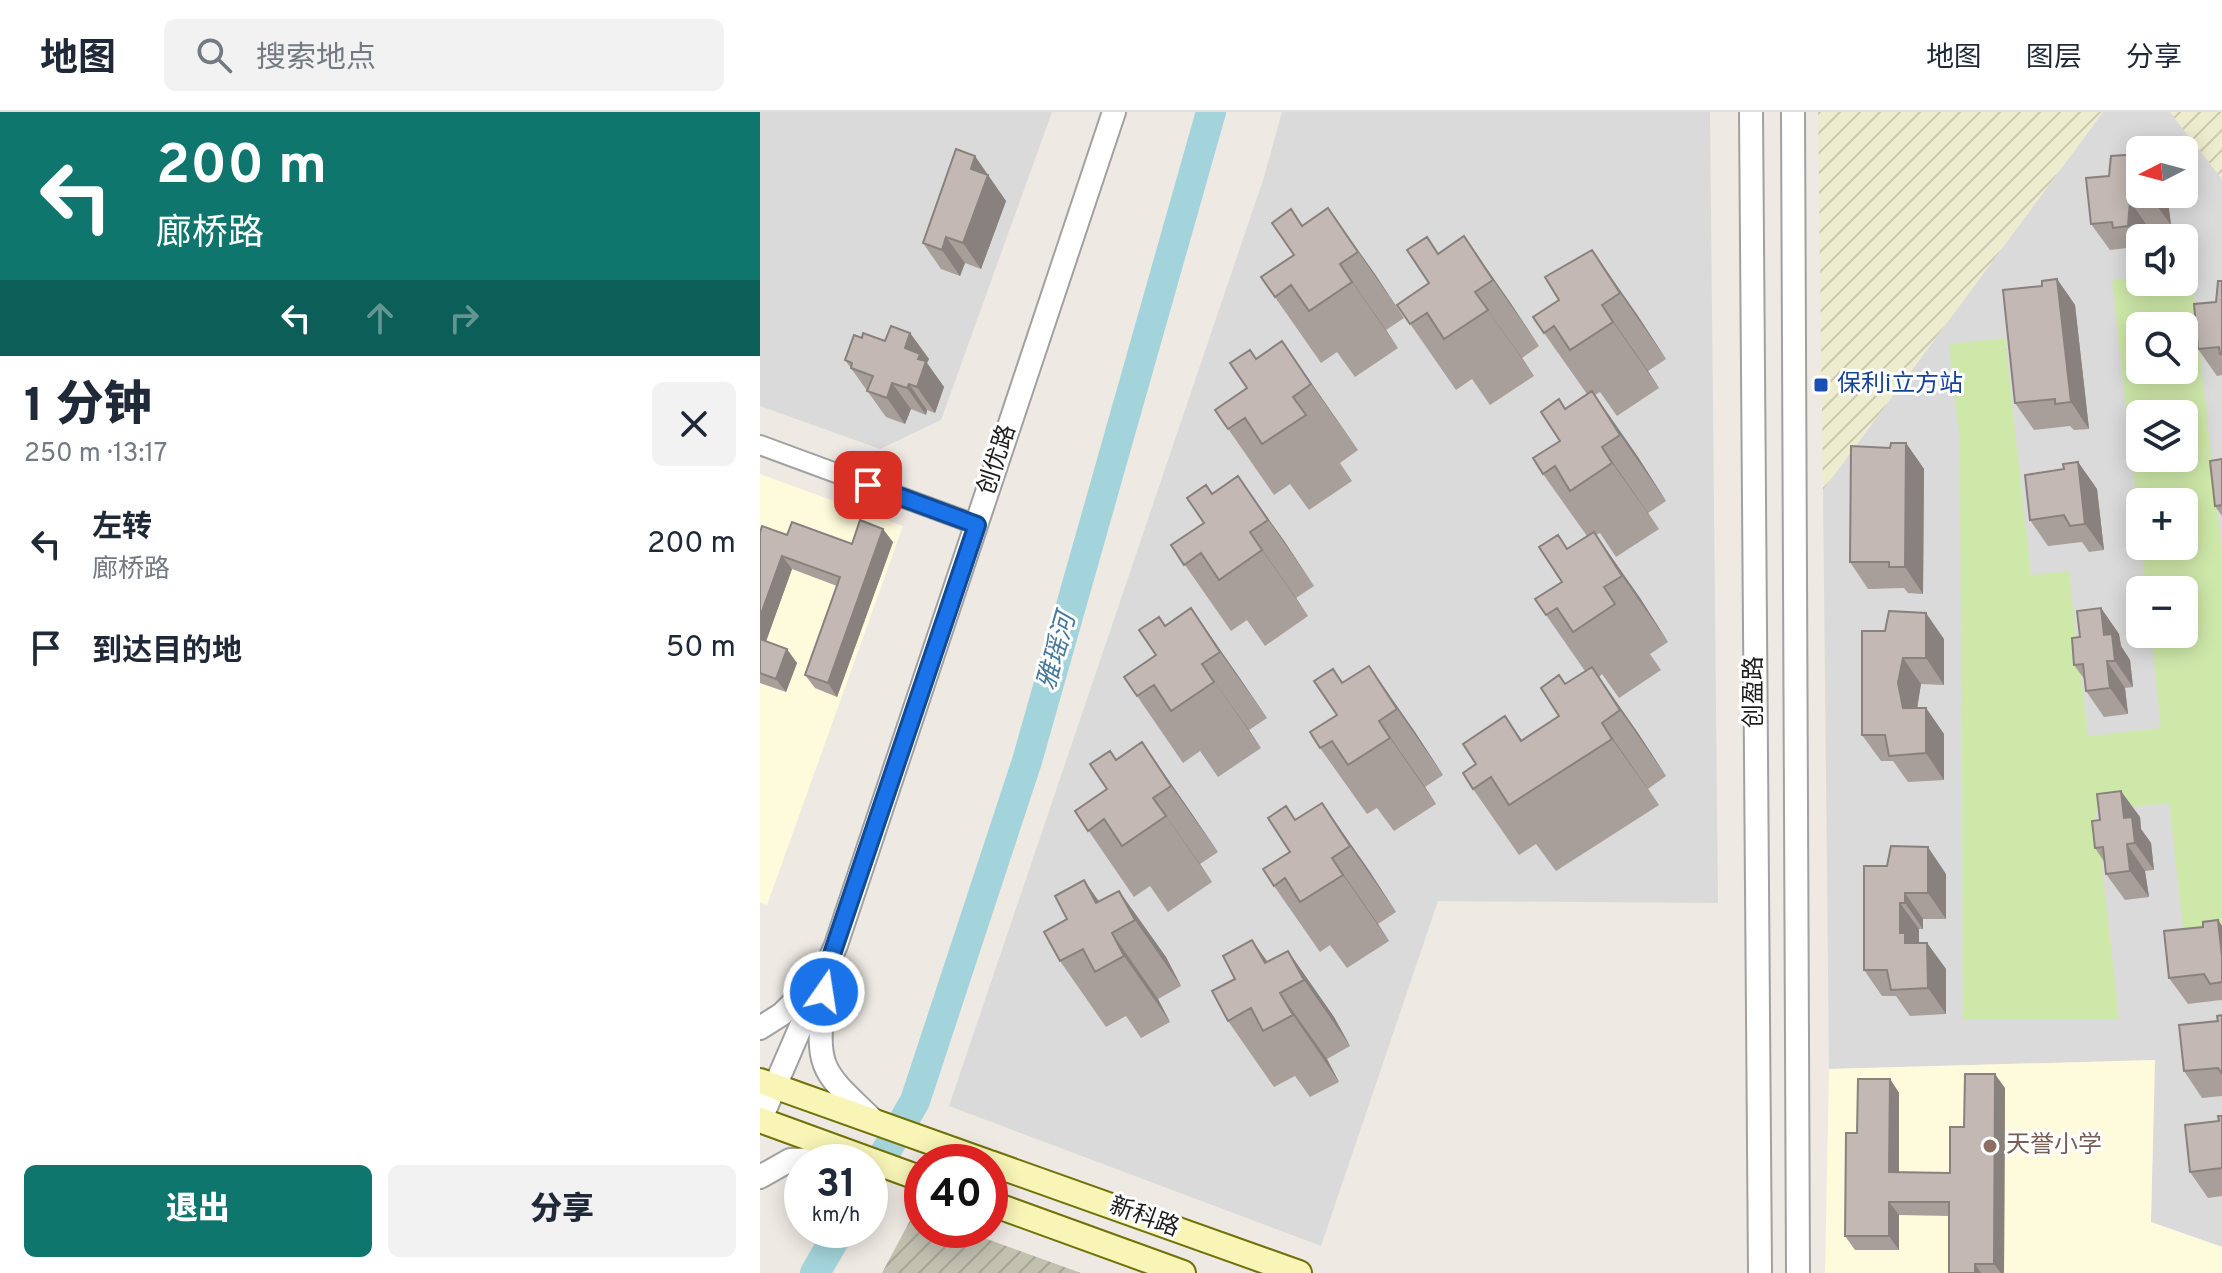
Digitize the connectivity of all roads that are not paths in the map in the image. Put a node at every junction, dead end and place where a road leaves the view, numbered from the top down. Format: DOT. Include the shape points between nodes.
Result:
graph roads {
  1 [pos="1114,112"];
  2 [pos="1751,112"];
  3 [pos="1793,112"];
  4 [pos="760,445"];
  5 [pos="977,525"];
  6 [pos="827,969"];
  7 [pos="760,1028"];
  8 [pos="768,1084"];
  9 [pos="760,1121"];
  10 [pos="875,1122"];
  11 [pos="825,1144"];
  12 [pos="937,1144"];
  13 [pos="784,1163"];
  14 [pos="1008,1169"];
  15 [pos="760,1177"];
  16 [pos="1008,1210"];
  17 [pos="1183,1273"];
  18 [pos="1299,1273"];
  19 [pos="1760,1273"];
  20 [pos="1798,1273"];
  1 -- 5 [label="street, 创优路"];
  2 -- 19 [label="street, 创盈路"];
  3 -- 20 [label="street, 创盈路"];
  4 -- 5 [label="street"];
  5 -- 6 [label="street, 创优路"];
  6 -- 7 [label="street" via="782,1014"];
  6 -- 8 [label="street, 创优路"];
  6 -- 10 [label="street" via="821,1058 837,1087"];
  8 -- 9 [label="street, 创优路"];
  8 -- 10 [label="main road, 新科路"];
  9 -- 11 [label="main road"];
  10 -- 12 [label="main road, 新科路"];
  13 -- 15 [label="street"];
  14 -- 18 [label="main road, 新科路"];
  16 -- 17 [label="main road, 新科路"];
}
